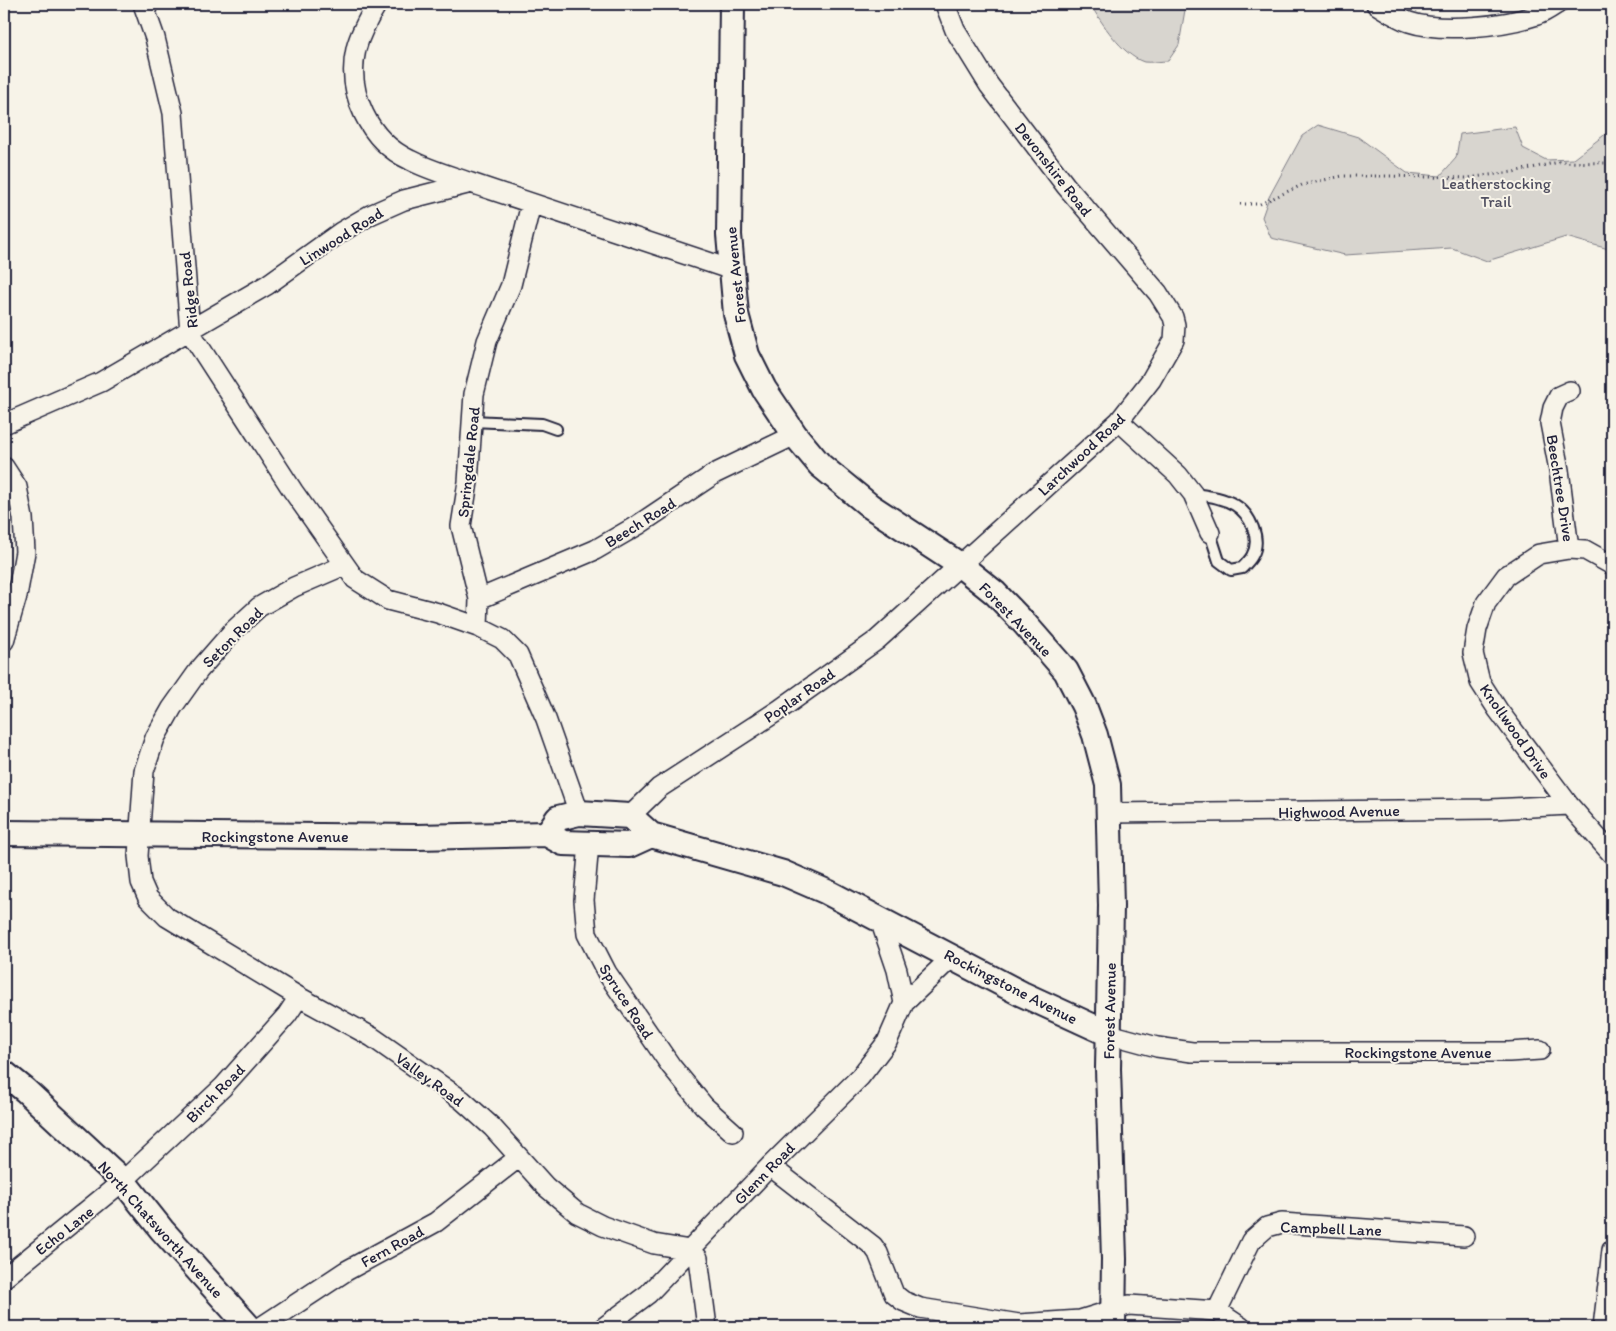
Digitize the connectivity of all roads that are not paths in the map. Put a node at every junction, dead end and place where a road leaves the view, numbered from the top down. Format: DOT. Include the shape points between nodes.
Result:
graph roads {
  1 [pos="143,4"];
  2 [pos="377,4"];
  3 [pos="732,4"];
  4 [pos="945,4"];
  5 [pos="1376,4"];
  6 [pos="1557,4"];
  7 [pos="471,183"];
  8 [pos="531,204"];
  9 [pos="732,270"];
  10 [pos="1175,325"];
  11 [pos="190,332"];
  12 [pos="1570,391"];
  13 [pos="472,421"];
  14 [pos="1119,421"];
  15 [pos="4,424"];
  16 [pos="556,429"];
  17 [pos="795,435"];
  18 [pos="4,467"];
  19 [pos="1193,494"];
  20 [pos="1210,533"];
  21 [pos="1569,549"];
  22 [pos="345,565"];
  23 [pos="960,565"];
  24 [pos="1612,565"];
  25 [pos="479,599"];
  26 [pos="478,627"];
  27 [pos="4,640"];
  28 [pos="1569,805"];
  29 [pos="579,813"];
  30 [pos="1109,813"];
  31 [pos="630,816"];
  32 [pos="4,833"];
  33 [pos="547,834"];
  34 [pos="139,835"];
  35 [pos="651,835"];
  36 [pos="587,843"];
  37 [pos="1612,854"];
  38 [pos="880,920"];
  39 [pos="952,957"];
  40 [pos="299,997"];
  41 [pos="904,1003"];
  42 [pos="1108,1034"];
  43 [pos="1540,1050"];
  44 [pos="4,1073"];
  45 [pos="733,1132"];
  46 [pos="518,1158"];
  47 [pos="770,1166"];
  48 [pos="123,1182"];
  49 [pos="1464,1236"];
  50 [pos="690,1250"];
  51 [pos="1612,1250"];
  52 [pos="4,1278"];
  53 [pos="1217,1311"];
  54 [pos="1113,1318"];
  55 [pos="249,1327"];
  56 [pos="261,1327"];
  57 [pos="604,1327"];
  58 [pos="707,1327"];
  59 [pos="1241,1327"];
  60 [pos="1603,1327"];
  1 -- 11 [label="street, Ridge Road" via="155,38 173,113"];
  2 -- 7 [label="street" via="356,49 354,72 358,103 384,143 409,160"];
  3 -- 9 [label="street, Forest Avenue" via="729,235"];
  4 -- 10 [label="street, Devonshire Road" via="955,30 989,85 1066,186 1158,292"];
  5 -- 6 [label="street" via="1410,23 1435,27 1492,26 1539,15"];
  7 -- 8 [label="street"];
  7 -- 11 [label="street, Linwood Road" via="404,200 370,215 267,285"];
  8 -- 9 [label="street"];
  8 -- 13 [label="street, Springdale Road" via="511,285 487,341 474,394"];
  9 -- 17 [label="street, Forest Avenue" via="736,314 747,355 764,389"];
  10 -- 14 [label="street, Larchwood Road" via="1174,340 1150,380"];
  11 -- 15 [label="street, Linwood Road" via="101,382"];
  11 -- 22 [label="street, Ridge Road"];
  12 -- 21 [label="street, Beechtree Drive" via="1559,396 1550,423"];
  13 -- 16 [label="lane" via="542,424"];
  13 -- 25 [label="street, Springdale Road" via="461,526"];
  14 -- 19 [label="street" via="1178,475"];
  14 -- 23 [label="street, Larchwood Road"];
  17 -- 23 [label="street, Forest Avenue" via="820,466 870,506"];
  17 -- 25 [label="street, Beech Road" via="714,474 595,550"];
  18 -- 27 [label="street" via="17,487 25,552"];
  19 -- 20 [label="street"];
  19 -- 20 [label="lane" via="1219,498 1236,505 1250,520 1256,538 1254,555 1242,568 1231,570 1219,561"];
  21 -- 24 [label="street, Beechtree Drive" via="1585,550"];
  21 -- 28 [label="street, Knollwood Drive" via="1539,554 1506,576 1486,602 1473,653 1480,682"];
  22 -- 26 [label="street" via="356,579 388,600"];
  22 -- 34 [label="street, Seton Road" via="294,587 259,607 199,670 155,738 144,771"];
  23 -- 30 [label="street, Forest Avenue" via="995,593 1066,671 1095,735 1108,785"];
  23 -- 31 [label="street, Poplar Road" via="877,640 779,710 659,788"];
  25 -- 26 [label="street, Springdale Road"];
  26 -- 29 [label="street" via="502,639 518,655 546,719"];
  28 -- 30 [label="street, Highwood Avenue" via="1491,809"];
  28 -- 37 [label="street, Knollwood Drive"];
  29 -- 31 [label="street"];
  29 -- 33 [label="street" via="558,818"];
  30 -- 42 [label="street, Forest Avenue"];
  31 -- 35 [label="street, Rockingstone Avenue"];
  32 -- 34 [label="street, Rockingstone Avenue"];
  33 -- 34 [label="street, Rockingstone Avenue" via="417,837"];
  33 -- 36 [label="street, Rockingstone Avenue" via="563,843"];
  34 -- 40 [label="street, Valley Road" via="141,882 148,898 167,917"];
  35 -- 36 [label="street, Rockingstone Avenue" via="629,845"];
  35 -- 38 [label="street, Rockingstone Avenue" via="783,873"];
  36 -- 45 [label="street, Spruce Road" via="584,900 587,934 607,974 671,1066 704,1106"];
  38 -- 39 [label="street, Rockingstone Avenue"];
  38 -- 41 [label="street"];
  39 -- 41 [label="street, Glenn Road"];
  39 -- 42 [label="street, Rockingstone Avenue"];
  40 -- 46 [label="street, Valley Road" via="372,1037 462,1100"];
  40 -- 48 [label="street, Birch Road" via="223,1087"];
  41 -- 47 [label="street, Glenn Road" via="887,1042 860,1077"];
  42 -- 43 [label="street, Rockingstone Avenue" via="1192,1052"];
  42 -- 54 [label="street, Forest Avenue"];
  44 -- 48 [label="street, North Chatsworth Avenue"];
  46 -- 50 [label="street, Valley Road" via="546,1188 578,1213 603,1226 654,1244"];
  46 -- 56 [label="street, Fern Road" via="436,1222 346,1271"];
  47 -- 50 [label="street, Glenn Road"];
  47 -- 54 [label="street" via="873,1246 894,1294 903,1301 920,1308 1019,1324"];
  48 -- 52 [label="street, Echo Lane"];
  48 -- 55 [label="street, North Chatsworth Avenue"];
  49 -- 53 [label="street, Campbell Lane" via="1282,1223 1267,1227 1251,1241"];
  50 -- 57 [label="street, Glenn Road" via="648,1294"];
  50 -- 58 [label="street" via="698,1258"];
  51 -- 60 [label="street"];
  53 -- 54 [label="street" via="1129,1305"];
  53 -- 59 [label="street"];
}
